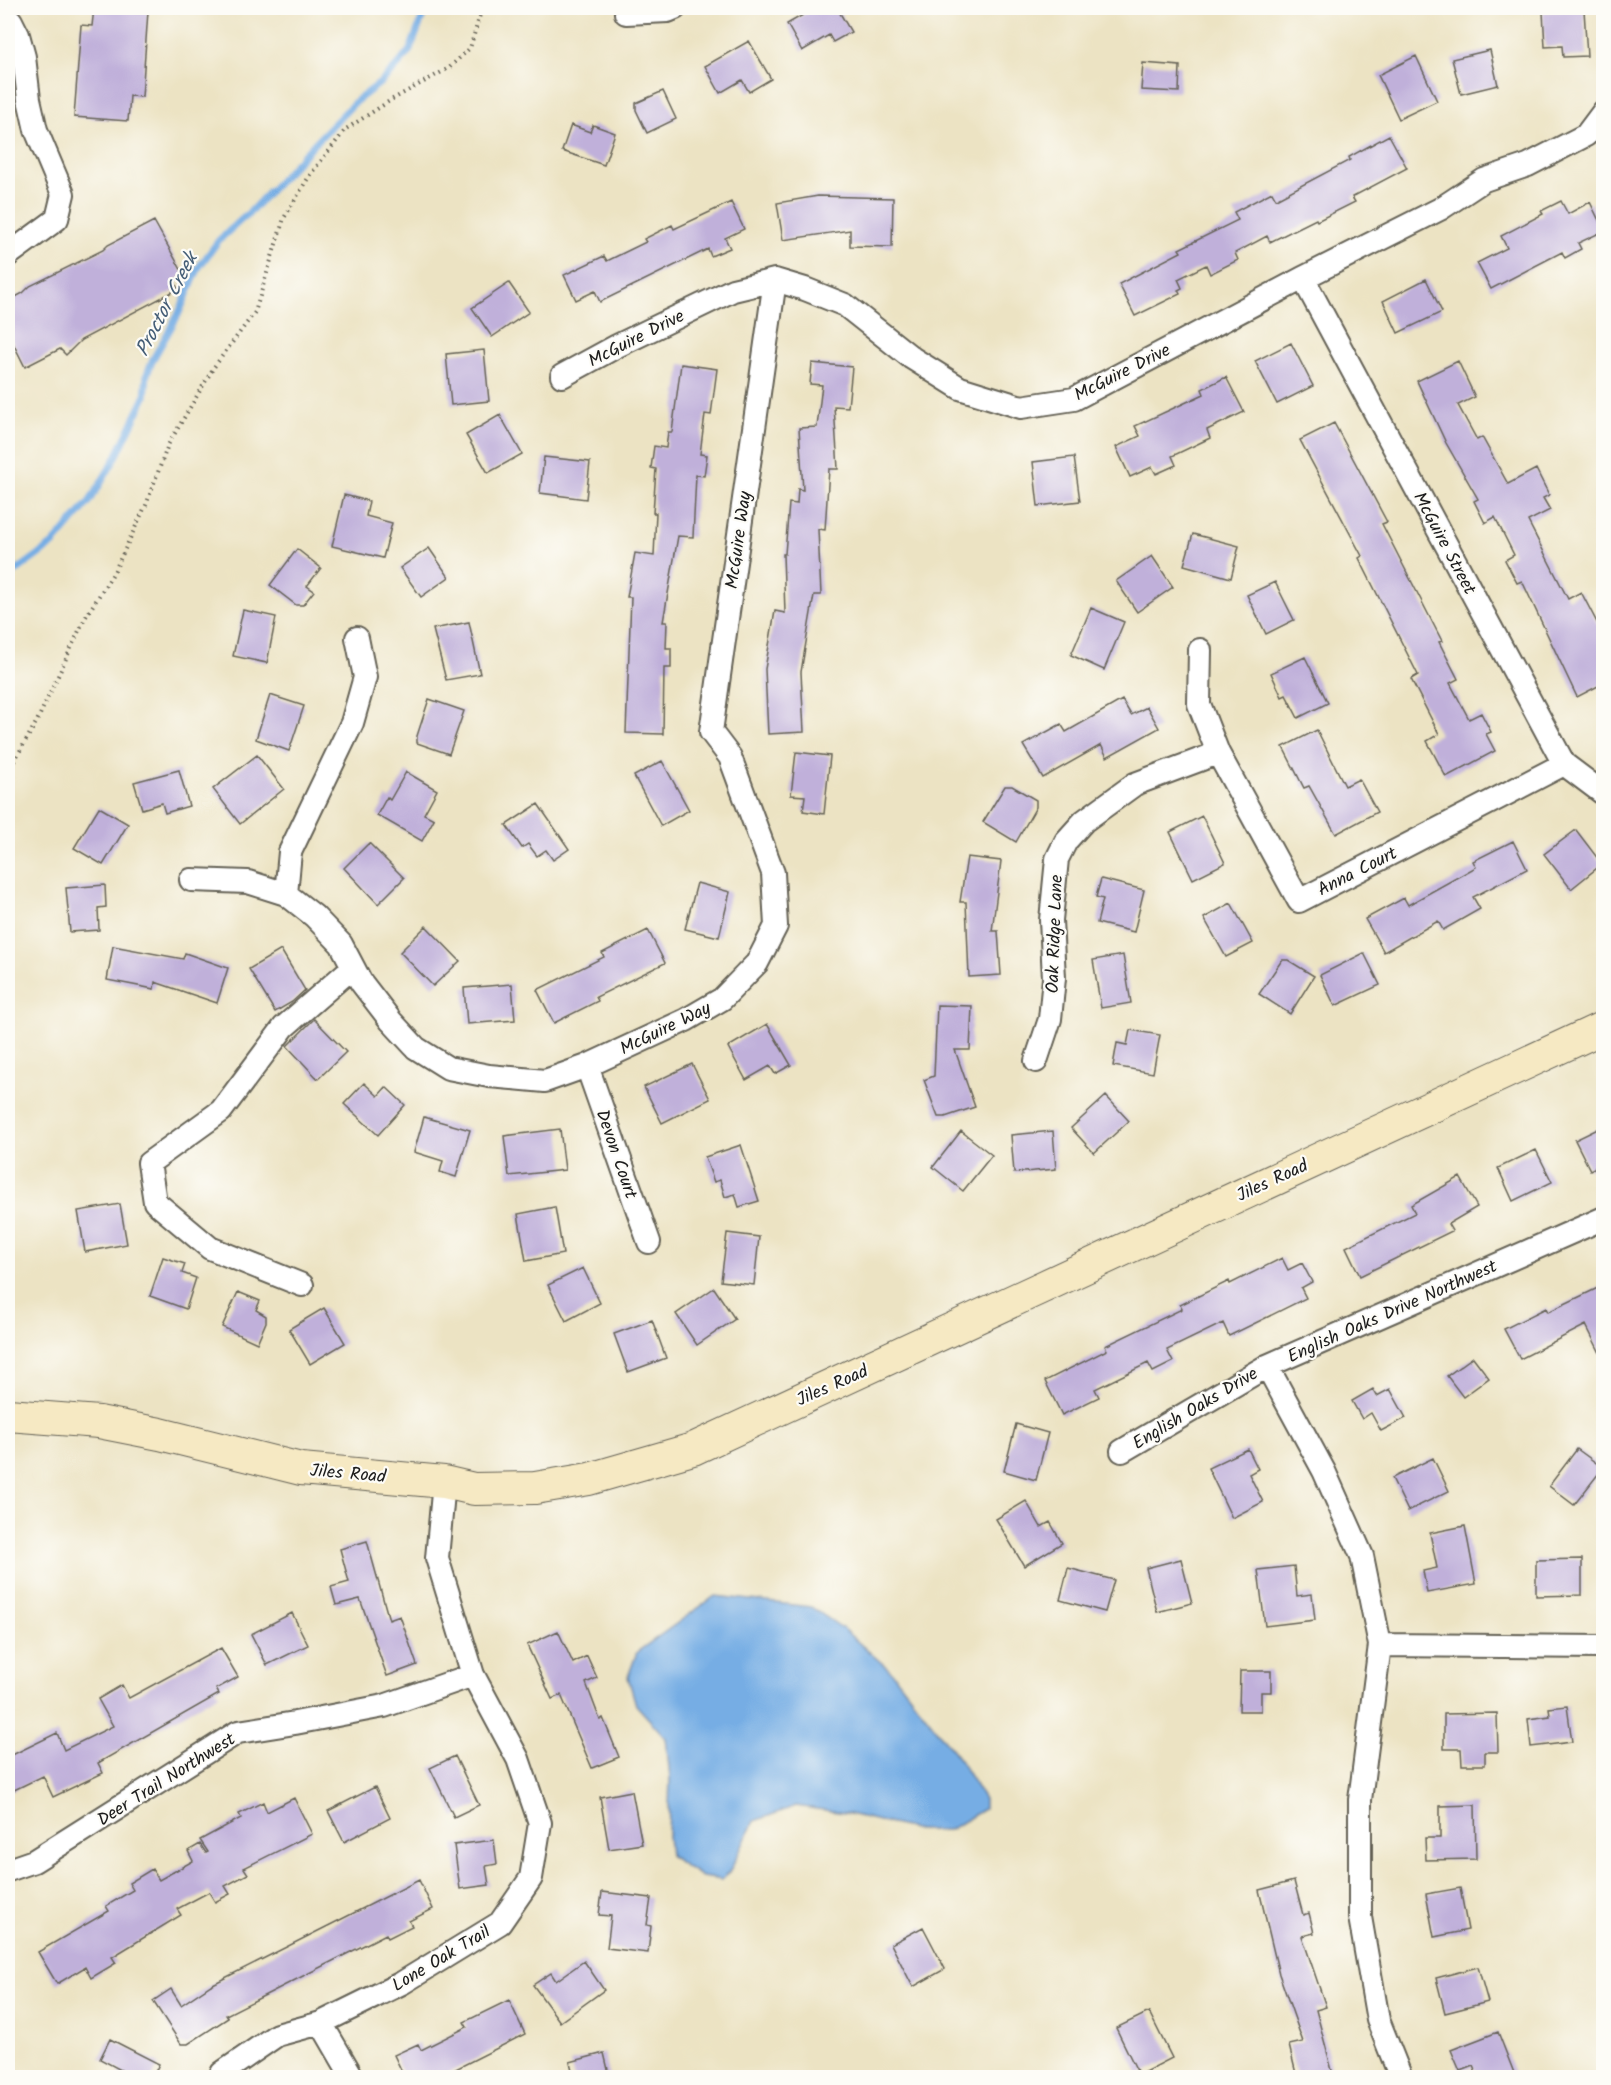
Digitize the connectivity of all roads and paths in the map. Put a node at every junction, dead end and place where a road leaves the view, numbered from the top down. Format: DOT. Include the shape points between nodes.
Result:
graph roads {
  1 [pos="482,8"];
  2 [pos="675,8"];
  3 [pos="626,13"];
  4 [pos="8,20"];
  5 [pos="1604,111"];
  6 [pos="8,255"];
  7 [pos="1303,278"];
  8 [pos="775,280"];
  9 [pos="562,376"];
  10 [pos="357,638"];
  11 [pos="1200,650"];
  12 [pos="1218,753"];
  13 [pos="1564,765"];
  14 [pos="8,772"];
  15 [pos="1604,794"];
  16 [pos="191,880"];
  17 [pos="286,894"];
  18 [pos="353,967"];
  19 [pos="1604,1027"];
  20 [pos="1036,1061"];
  21 [pos="587,1066"];
  22 [pos="1604,1218"];
  23 [pos="649,1242"];
  24 [pos="302,1285"];
  25 [pos="1267,1366"];
  26 [pos="8,1415"];
  27 [pos="1122,1451"];
  28 [pos="444,1482"];
  29 [pos="1380,1645"];
  30 [pos="1604,1647"];
  31 [pos="472,1675"];
  32 [pos="8,1870"];
  33 [pos="321,2023"];
  34 [pos="220,2078"];
  35 [pos="353,2078"];
  36 [pos="1401,2078"];
  1 -- 14 [label="path" via="470,48 449,68 346,129 310,175 284,218 255,312 214,367 168,446 146,505 114,572 85,618 37,721"];
  2 -- 3 [label="street"];
  4 -- 6 [label="street" via="18,36 36,130 63,194 57,219"];
  5 -- 7 [label="street, McGuire Drive" via="1586,135 1528,165 1484,180 1440,209"];
  7 -- 8 [label="street, McGuire Drive" via="1074,399 1021,407 960,388 912,358 845,305"];
  7 -- 13 [label="street, McGuire Street"];
  8 -- 9 [label="street, McGuire Drive" via="733,290"];
  8 -- 21 [label="street, McGuire Way" via="711,732 730,757 773,873 776,926 757,963 722,999"];
  10 -- 17 [label="street" via="365,677 352,723 291,852"];
  11 -- 12 [label="street, Anna Court" via="1199,704"];
  12 -- 13 [label="street, Anna Court" via="1299,901"];
  12 -- 20 [label="street, Oak Ridge Lane" via="1135,784 1084,821 1066,841 1058,859 1051,920 1054,978 1050,1019"];
  13 -- 15 [label="street, McGuire Street"];
  16 -- 17 [label="street, McGuire Way" via="248,882"];
  17 -- 18 [label="street, McGuire Way" via="341,945"];
  18 -- 21 [label="street, McGuire Way" via="385,1013 417,1048 448,1068 545,1082"];
  18 -- 24 [label="street" via="284,1028 221,1111 149,1163 155,1202 210,1248"];
  19 -- 28 [label="street, Jiles Road" via="693,1449 589,1479 535,1488 474,1489"];
  21 -- 23 [label="street, Devon Court"];
  22 -- 25 [label="street, English Oaks Drive Northwest"];
  25 -- 27 [label="street, English Oaks Drive"];
  25 -- 29 [label="street, English Oaks Drive Northwest" via="1324,1471 1362,1556"];
  26 -- 28 [label="street, Jiles Road" via="99,1422 301,1469"];
  28 -- 31 [label="street, Lone Oak Trail" via="437,1558"];
  29 -- 30 [label="street"];
  29 -- 36 [label="street, English Oaks Drive Northwest" via="1360,1800 1360,1917 1378,2020"];
  31 -- 32 [label="street, Deer Trail Northwest" via="384,1706 238,1732 34,1861"];
  31 -- 33 [label="street, Lone Oak Trail" via="518,1759 540,1822 531,1878 500,1923 402,1983"];
  33 -- 34 [label="street, Lone Oak Trail" via="277,2036"];
  33 -- 35 [label="street"];
}
